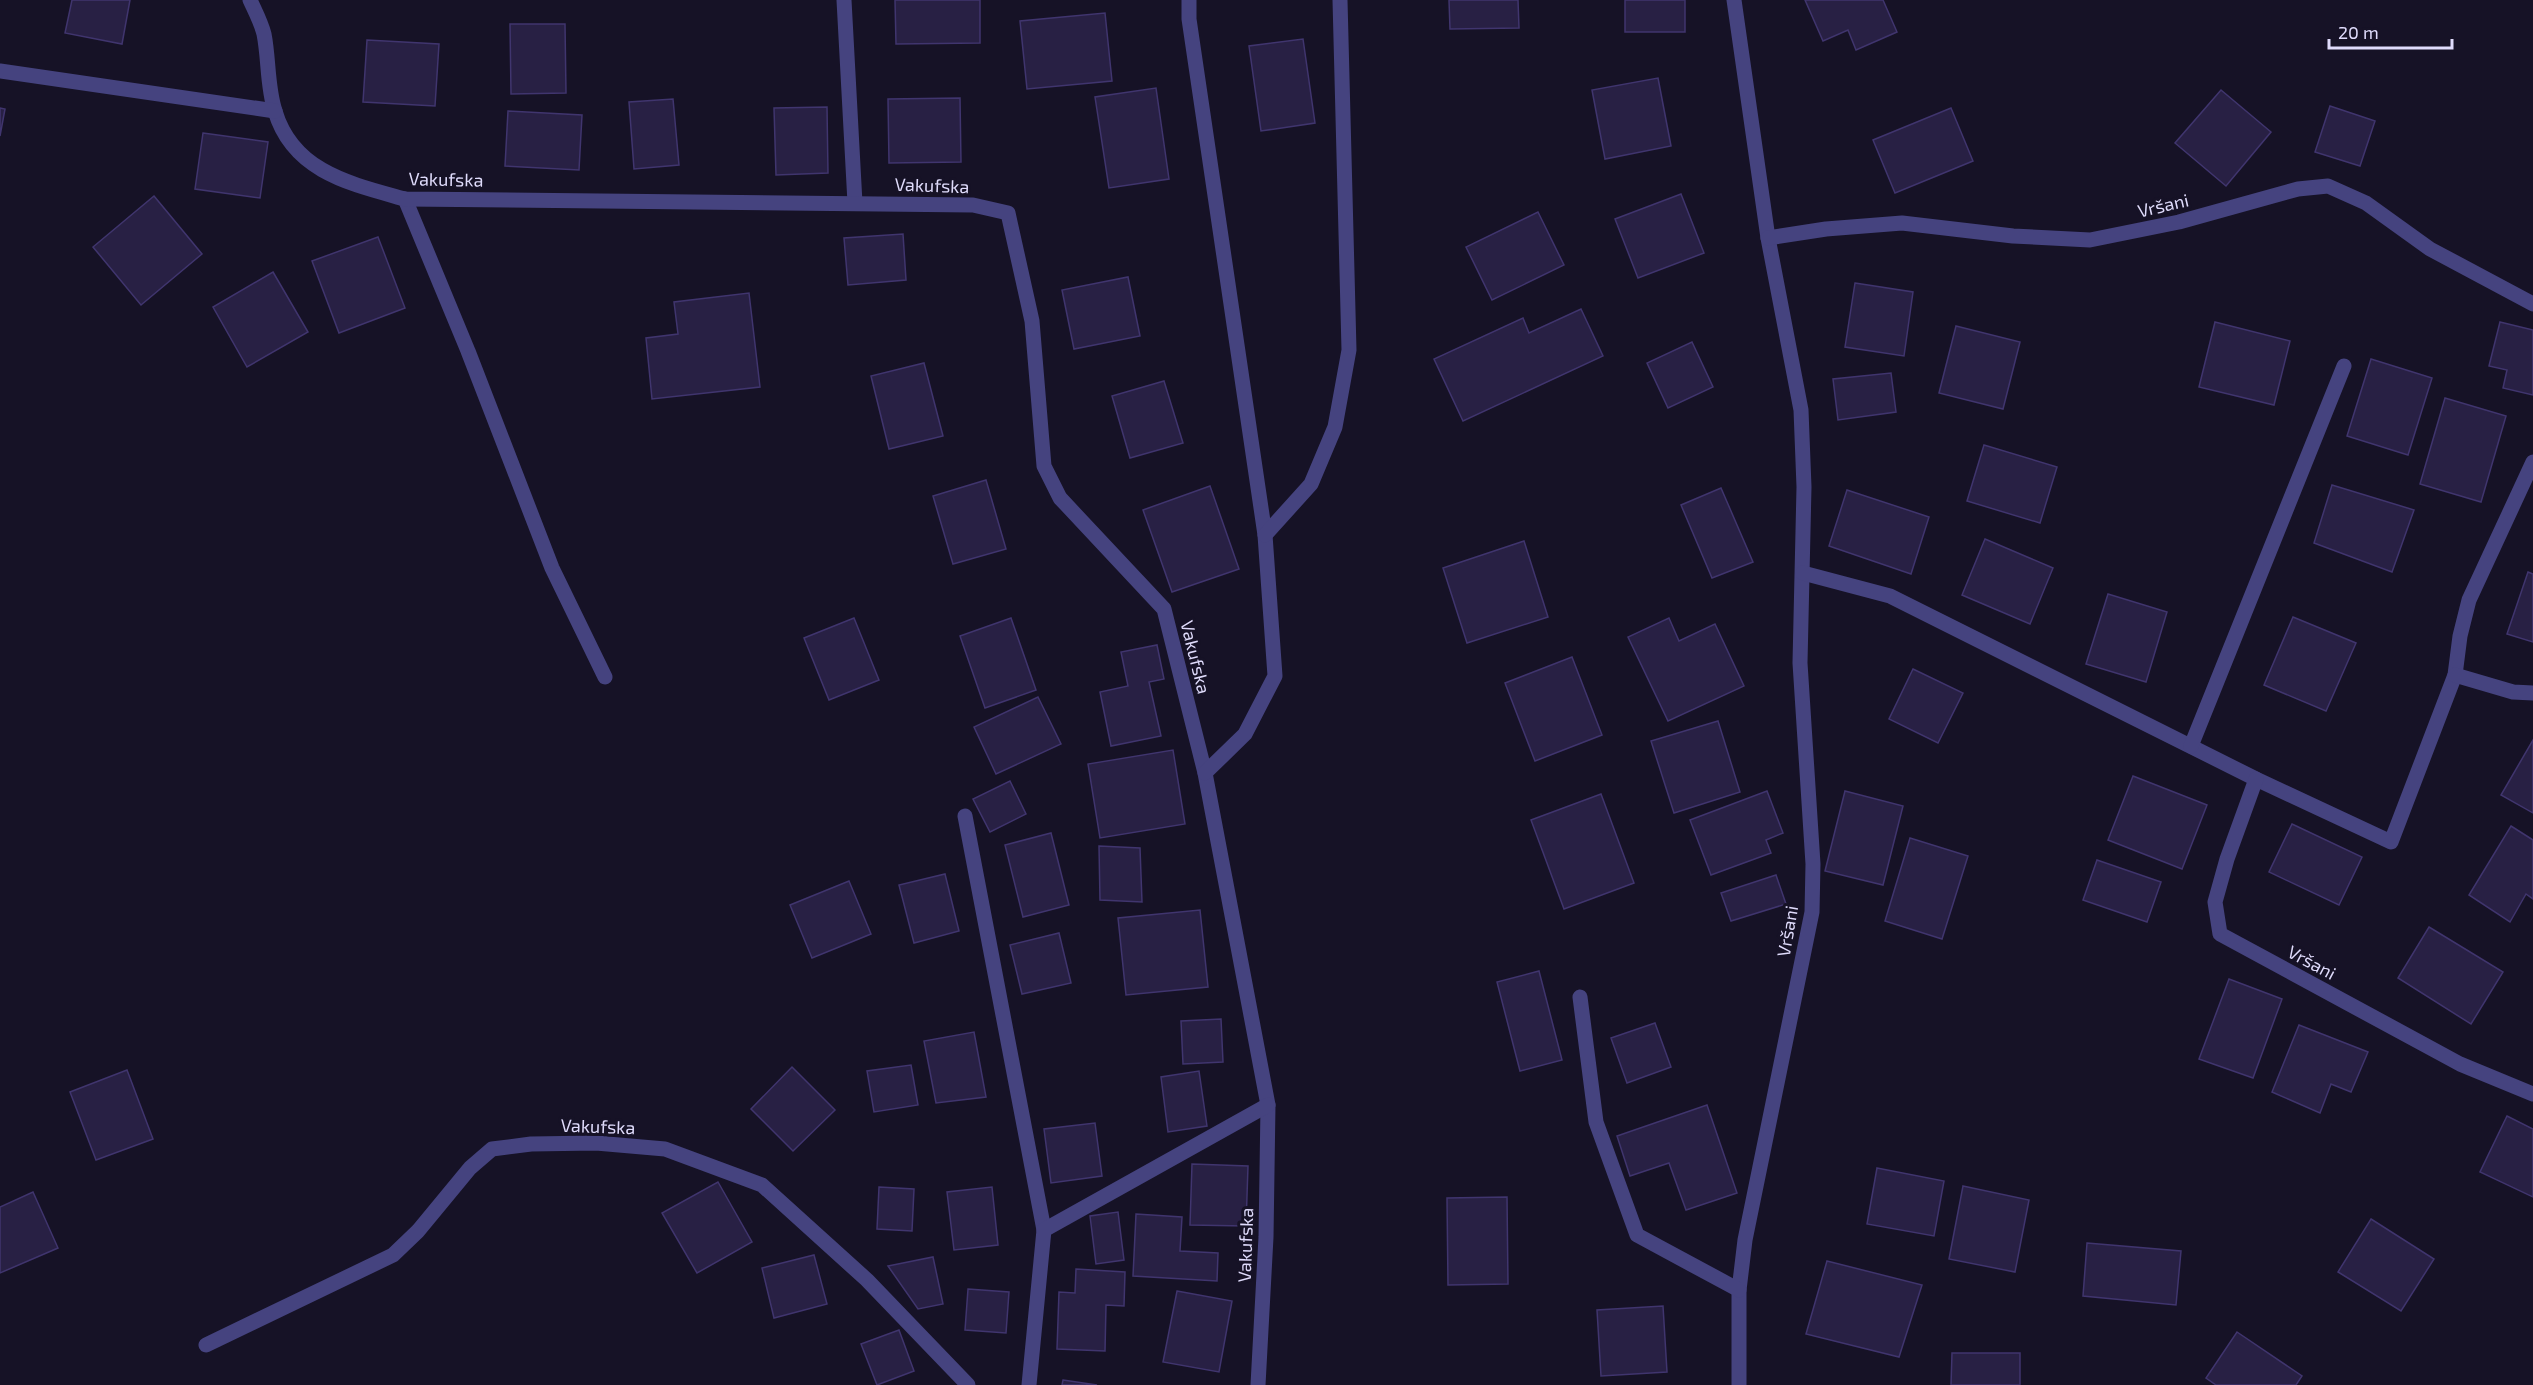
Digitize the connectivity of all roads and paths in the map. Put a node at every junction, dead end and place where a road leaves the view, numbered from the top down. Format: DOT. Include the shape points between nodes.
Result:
graph roads {
  1 [pos="250,0"];
  2 [pos="844,0"];
  3 [pos="1189,0"];
  4 [pos="1340,0"];
  5 [pos="1734,0"];
  6 [pos="0,71"];
  7 [pos="275,111"];
  8 [pos="405,198"];
  9 [pos="855,202"];
  10 [pos="1768,238"];
  11 [pos="2533,304"];
  12 [pos="2344,366"];
  13 [pos="2533,462"];
  14 [pos="1265,535"];
  15 [pos="1803,573"];
  16 [pos="2455,675"];
  17 [pos="605,677"];
  18 [pos="2533,693"];
  19 [pos="2191,746"];
  20 [pos="1205,773"];
  21 [pos="2256,779"];
  22 [pos="965,816"];
  23 [pos="1580,997"];
  24 [pos="2533,1094"];
  25 [pos="1268,1106"];
  26 [pos="1044,1230"];
  27 [pos="1739,1290"];
  28 [pos="206,1346"];
  29 [pos="968,1385"];
  30 [pos="1029,1385"];
  31 [pos="1257,1385"];
  32 [pos="1739,1385"];
  1 -- 7 [label="street, Vakufska" via="264,32"];
  2 -- 9 [label="street"];
  3 -- 14 [label="street"];
  4 -- 14 [label="street" via="1349,350 1335,427 1311,484"];
  5 -- 10 [label="street, Vršani"];
  6 -- 7 [label="street"];
  7 -- 8 [label="street, Vakufska" via="293,148 322,172"];
  8 -- 9 [label="street, Vakufska"];
  8 -- 17 [label="street" via="552,568"];
  9 -- 20 [label="street, Vakufska" via="973,205 1008,213 1032,321 1044,466 1060,498 1164,609"];
  10 -- 11 [label="street, Vršani" via="1902,223 2090,240 2179,222 2298,189 2328,186 2366,203 2430,249"];
  10 -- 15 [label="street, Vršani" via="1801,410"];
  12 -- 19 [label="street"];
  13 -- 16 [label="street" via="2469,600"];
  14 -- 20 [label="street" via="1275,676 1245,734"];
  15 -- 19 [label="street" via="1890,596"];
  15 -- 27 [label="street, Vršani" via="1800,663 1813,864 1812,912 1745,1240"];
  16 -- 18 [label="street" via="2513,692"];
  16 -- 21 [label="street" via="2391,842"];
  19 -- 21 [label="street"];
  20 -- 25 [label="street, Vakufska"];
  21 -- 24 [label="street, Vršani" via="2215,902 2220,934 2460,1064"];
  22 -- 26 [label="street"];
  23 -- 27 [label="street" via="1596,1122 1637,1235"];
  25 -- 26 [label="street"];
  25 -- 31 [label="street, Vakufska" via="1266,1237"];
  26 -- 30 [label="street"];
  27 -- 32 [label="street, Vršani"];
  28 -- 29 [label="street, Vakufska" via="393,1255 470,1168 492,1149 596,1143 665,1149 762,1185 867,1280"];
}
